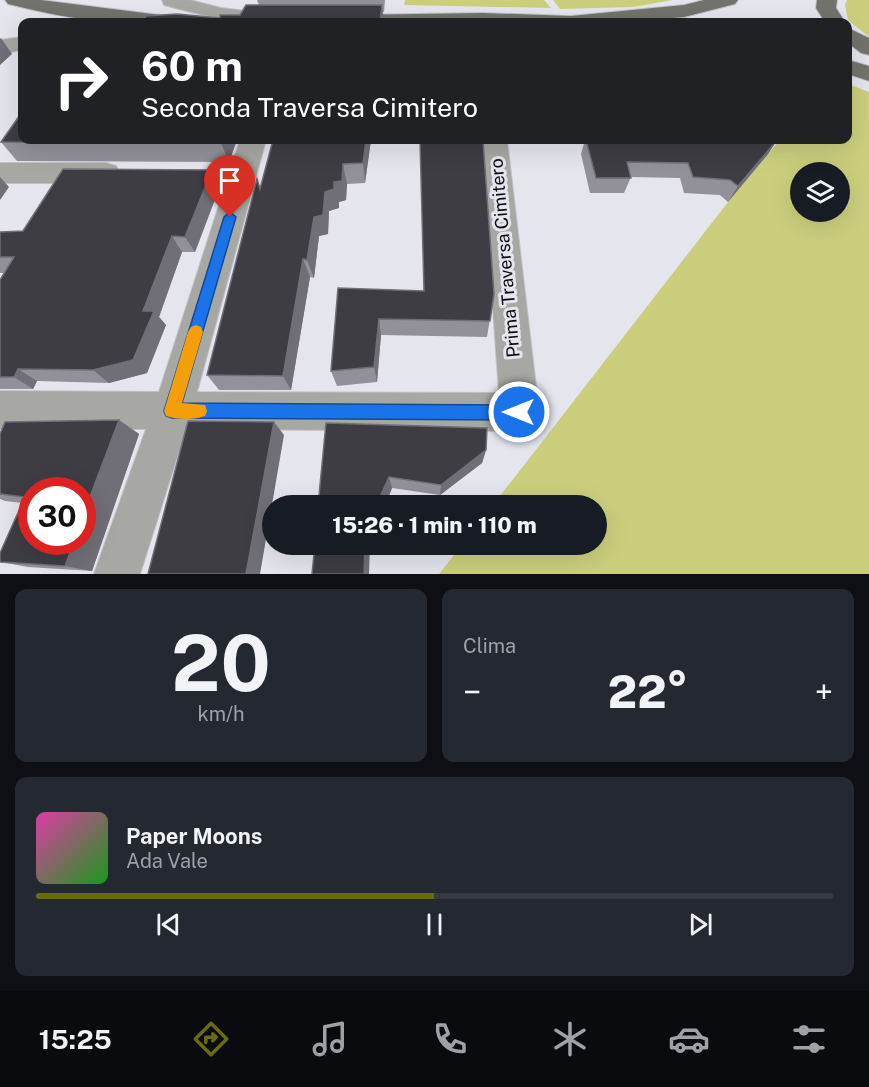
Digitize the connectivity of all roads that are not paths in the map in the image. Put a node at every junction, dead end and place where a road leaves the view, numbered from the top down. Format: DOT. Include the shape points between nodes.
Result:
graph roads {
  1 [pos="15,0"];
  2 [pos="728,0"];
  3 [pos="827,0"];
  4 [pos="170,1"];
  5 [pos="132,18"];
  6 [pos="169,18"];
  7 [pos="254,18"];
  8 [pos="616,18"];
  9 [pos="832,18"];
  10 [pos="852,37"];
  11 [pos="18,45"];
  12 [pos="0,47"];
  13 [pos="869,48"];
  14 [pos="852,68"];
  15 [pos="869,74"];
  16 [pos="251,144"];
  17 [pos="494,144"];
  18 [pos="0,173"];
  19 [pos="128,173"];
  20 [pos="0,410"];
  21 [pos="172,411"];
  22 [pos="117,574"];
  1 -- 5 [label="main road" via="57,10"];
  2 -- 8 [label="main road" via="663,14"];
  3 -- 9 [label="main road" via="826,8"];
  4 -- 6 [label="street"];
  4 -- 7 [label="street"];
  10 -- 13 [label="main road"];
  11 -- 12 [label="street"];
  14 -- 15 [label="main road"];
  16 -- 21 [label="street" via="232,174"];
  17 -- 21 [label="street, Prima Traversa Cimitero" via="519,412"];
  18 -- 19 [label="street"];
  20 -- 21 [label="street"];
  21 -- 22 [label="street"];
}
